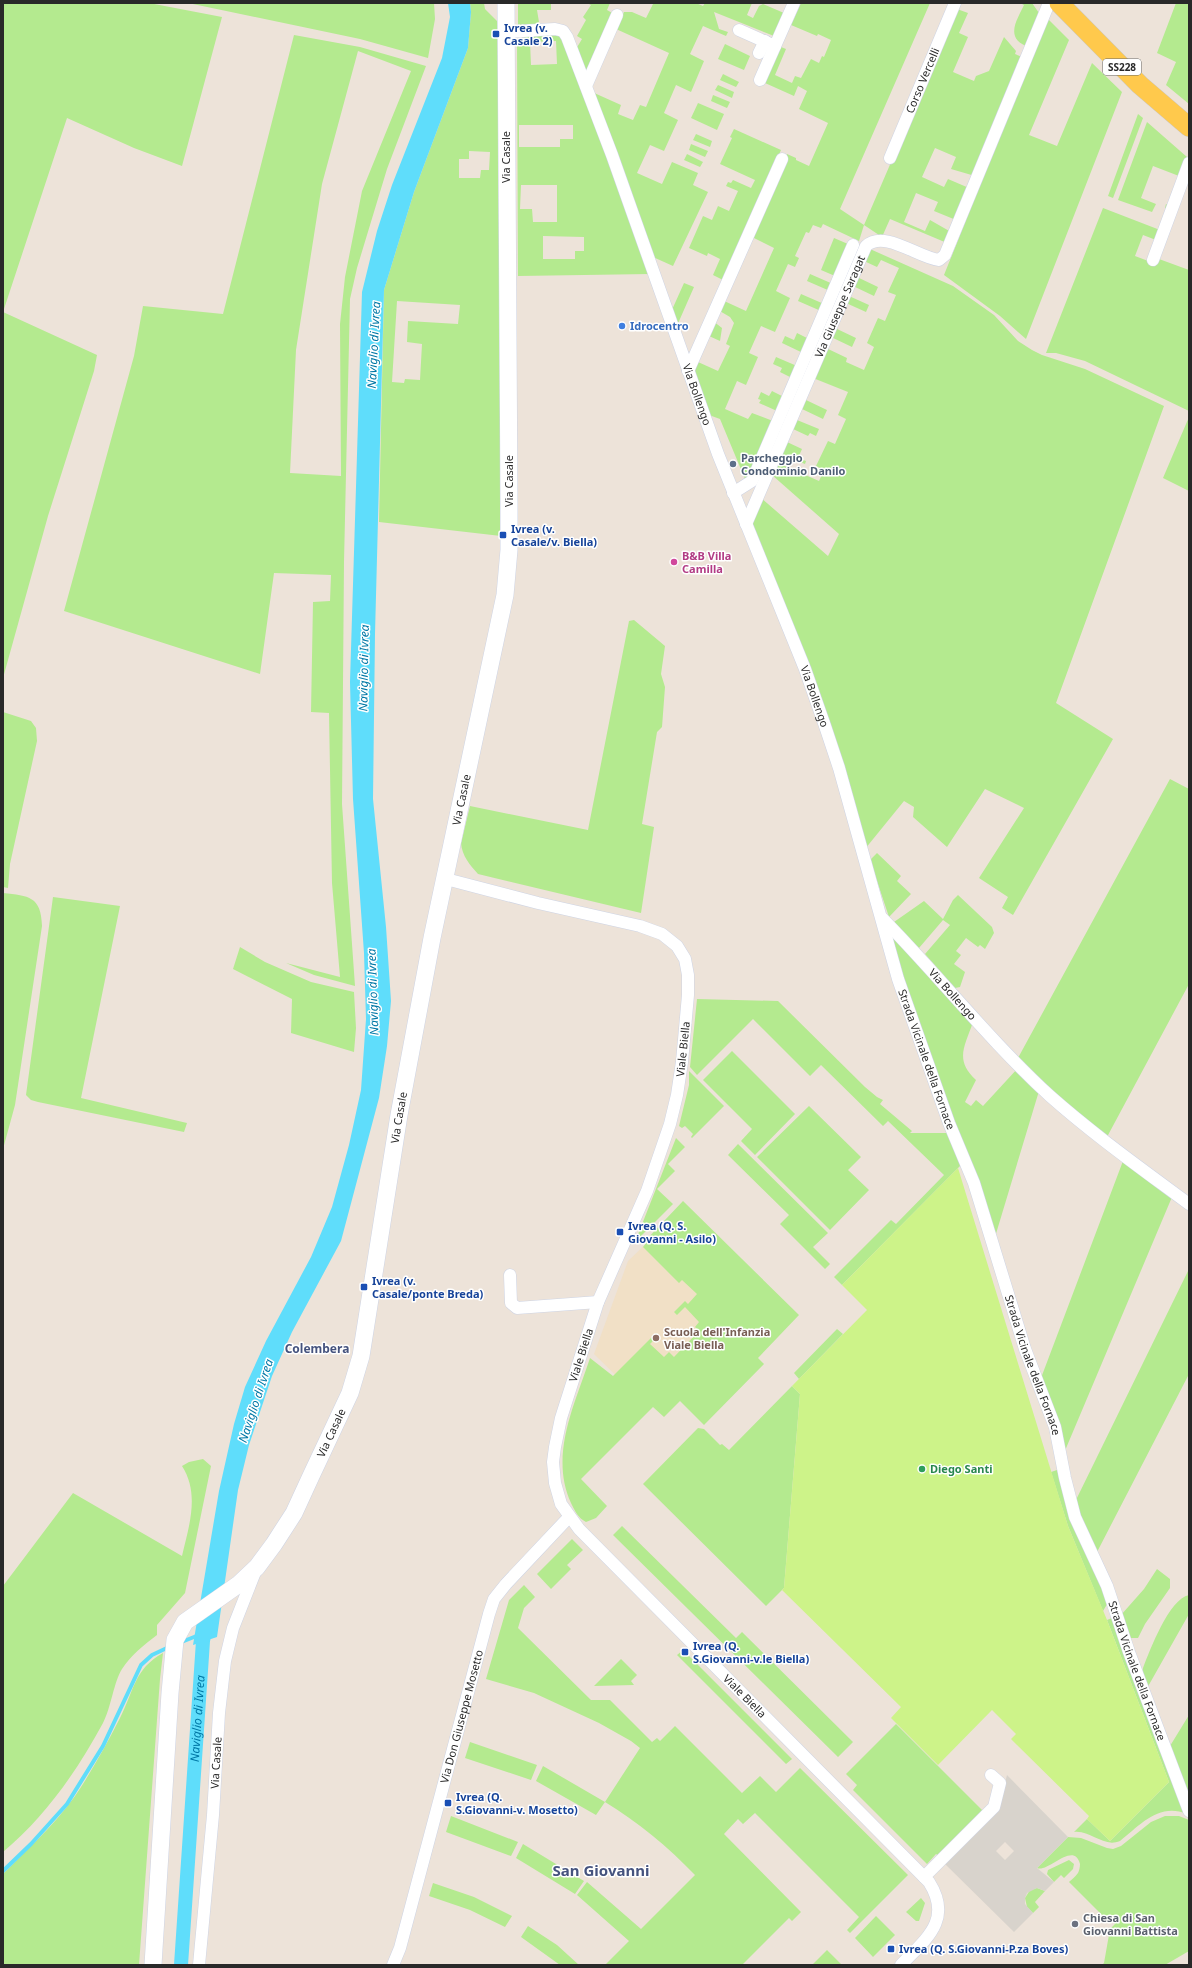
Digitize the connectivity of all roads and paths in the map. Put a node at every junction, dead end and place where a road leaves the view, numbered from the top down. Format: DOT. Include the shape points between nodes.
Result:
graph roads {
  1 [pos="506,3"];
  2 [pos="794,3"];
  3 [pos="955,3"];
  4 [pos="1049,3"];
  5 [pos="1059,3"];
  6 [pos="617,15"];
  7 [pos="739,30"];
  8 [pos="506,32"];
  9 [pos="770,44"];
  10 [pos="759,53"];
  11 [pos="760,80"];
  12 [pos="586,86"];
  13 [pos="1189,127"];
  14 [pos="890,158"];
  15 [pos="782,159"];
  16 [pos="1189,164"];
  17 [pos="853,245"];
  18 [pos="1154,260"];
  19 [pos="688,371"];
  20 [pos="733,493"];
  21 [pos="746,524"];
  22 [pos="446,879"];
  23 [pos="881,917"];
  24 [pos="1189,1204"];
  25 [pos="510,1275"];
  26 [pos="598,1302"];
  27 [pos="570,1517"];
  28 [pos="257,1567"];
  29 [pos="991,1775"];
  30 [pos="1189,1811"];
  31 [pos="923,1876"];
  32 [pos="153,1965"];
  33 [pos="199,1965"];
  34 [pos="393,1965"];
  35 [pos="901,1965"];
  1 -- 8 [label="main road, Via Casale"];
  2 -- 9 [label="street"];
  3 -- 14 [label="street, Corso Vercelli"];
  4 -- 21 [label="street, Via Giuseppe Saragat" via="945,255 939,260 930,259 883,240 869,242 866,246"];
  5 -- 13 [label="main road, SS228" via="1140,85"];
  6 -- 12 [label="street" via="611,38"];
  7 -- 9 [label="street"];
  8 -- 12 [label="street, Via Bollengo" via="555,29 563,31"];
  8 -- 22 [label="main road, Via Casale" via="509,550 505,595"];
  9 -- 10 [label="street"];
  9 -- 11 [label="street"];
  12 -- 19 [label="street, Via Bollengo"];
  15 -- 19 [label="street"];
  16 -- 18 [label="street"];
  17 -- 20 [label="street" via="752,481"];
  19 -- 20 [label="street, Via Bollengo"];
  20 -- 21 [label="street, Via Bollengo"];
  21 -- 23 [label="street, Via Bollengo" via="805,669 825,726"];
  22 -- 26 [label="street, Viale Biella" via="640,926 662,934 677,946 685,959 688,995 682,1064 670,1124 647,1191"];
  22 -- 28 [label="main road, Via Casale" via="432,938 399,1115 361,1356 350,1393 294,1513"];
  23 -- 24 [label="street, Via Bollengo" via="990,1035 1051,1096 1105,1141"];
  23 -- 30 [label="street, Strada Vicinale della Fornace" via="898,978 941,1102 974,1183 1025,1349 1055,1427 1075,1517 1107,1586"];
  25 -- 26 [label="street" via="511,1303 517,1308"];
  26 -- 27 [label="street, Viale Biella" via="561,1418 554,1454 555,1483 561,1504"];
  27 -- 31 [label="street, Viale Biella"];
  27 -- 34 [label="street, Via Don Giuseppe Mosetto" via="506,1584 491,1606 400,1948"];
  28 -- 32 [label="main road, Via Casale" via="239,1584 185,1622 175,1640"];
  28 -- 33 [label="street, Via Casale" via="233,1628 225,1661"];
  29 -- 31 [label="street" via="1000,1783 994,1807"];
  31 -- 35 [label="street, Viale Biella" via="935,1892 939,1910 938,1921 926,1939"];
}
